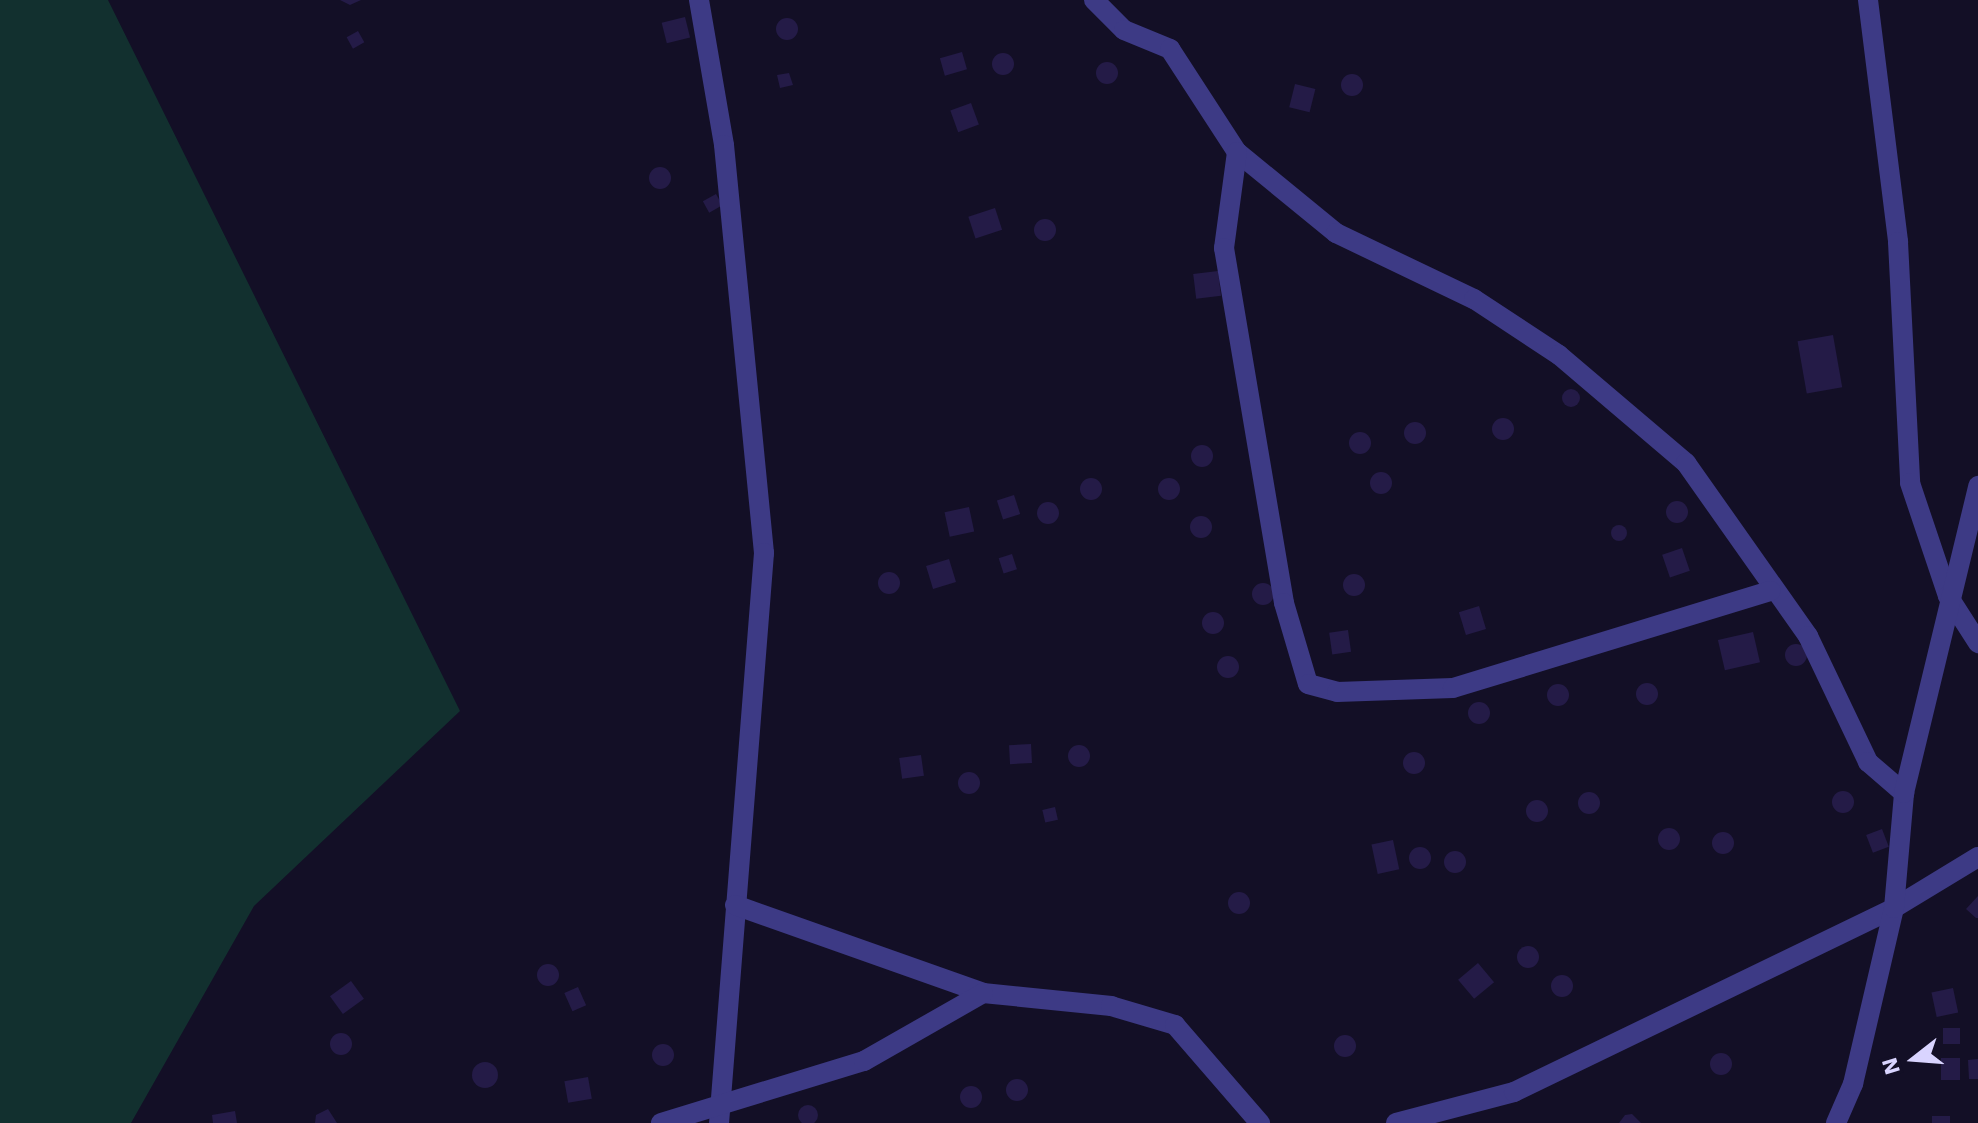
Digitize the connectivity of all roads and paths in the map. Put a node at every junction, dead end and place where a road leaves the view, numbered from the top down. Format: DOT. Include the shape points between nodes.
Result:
graph roads {
  1 [pos="699,0"];
  2 [pos="1094,0"];
  3 [pos="1868,0"];
  4 [pos="1237,152"];
  5 [pos="1978,486"];
  6 [pos="1771,591"];
  7 [pos="1948,596"];
  8 [pos="1978,643"];
  9 [pos="1904,793"];
  10 [pos="1978,857"];
  11 [pos="735,905"];
  12 [pos="1894,908"];
  13 [pos="983,993"];
  14 [pos="719,1116"];
  15 [pos="661,1123"];
  16 [pos="1260,1123"];
  17 [pos="1396,1123"];
  18 [pos="1836,1123"];
  1 -- 11 [label="street" via="724,145 764,553"];
  2 -- 4 [label="street" via="1124,30 1170,49"];
  3 -- 7 [label="street" via="1898,242 1910,483"];
  4 -- 6 [label="street" via="1336,233 1474,299 1559,355 1686,463"];
  4 -- 6 [label="street" via="1224,248 1284,603 1308,684 1337,692 1453,688"];
  5 -- 7 [label="street"];
  6 -- 9 [label="street" via="1808,636 1868,762"];
  7 -- 8 [label="street"];
  7 -- 9 [label="street"];
  9 -- 12 [label="street"];
  10 -- 12 [label="street"];
  11 -- 13 [label="street"];
  11 -- 14 [label="street"];
  12 -- 17 [label="street" via="1514,1092"];
  12 -- 18 [label="street" via="1853,1084"];
  13 -- 14 [label="street" via="864,1061"];
  13 -- 16 [label="street" via="1111,1006 1175,1025"];
  14 -- 15 [label="street"];
}
